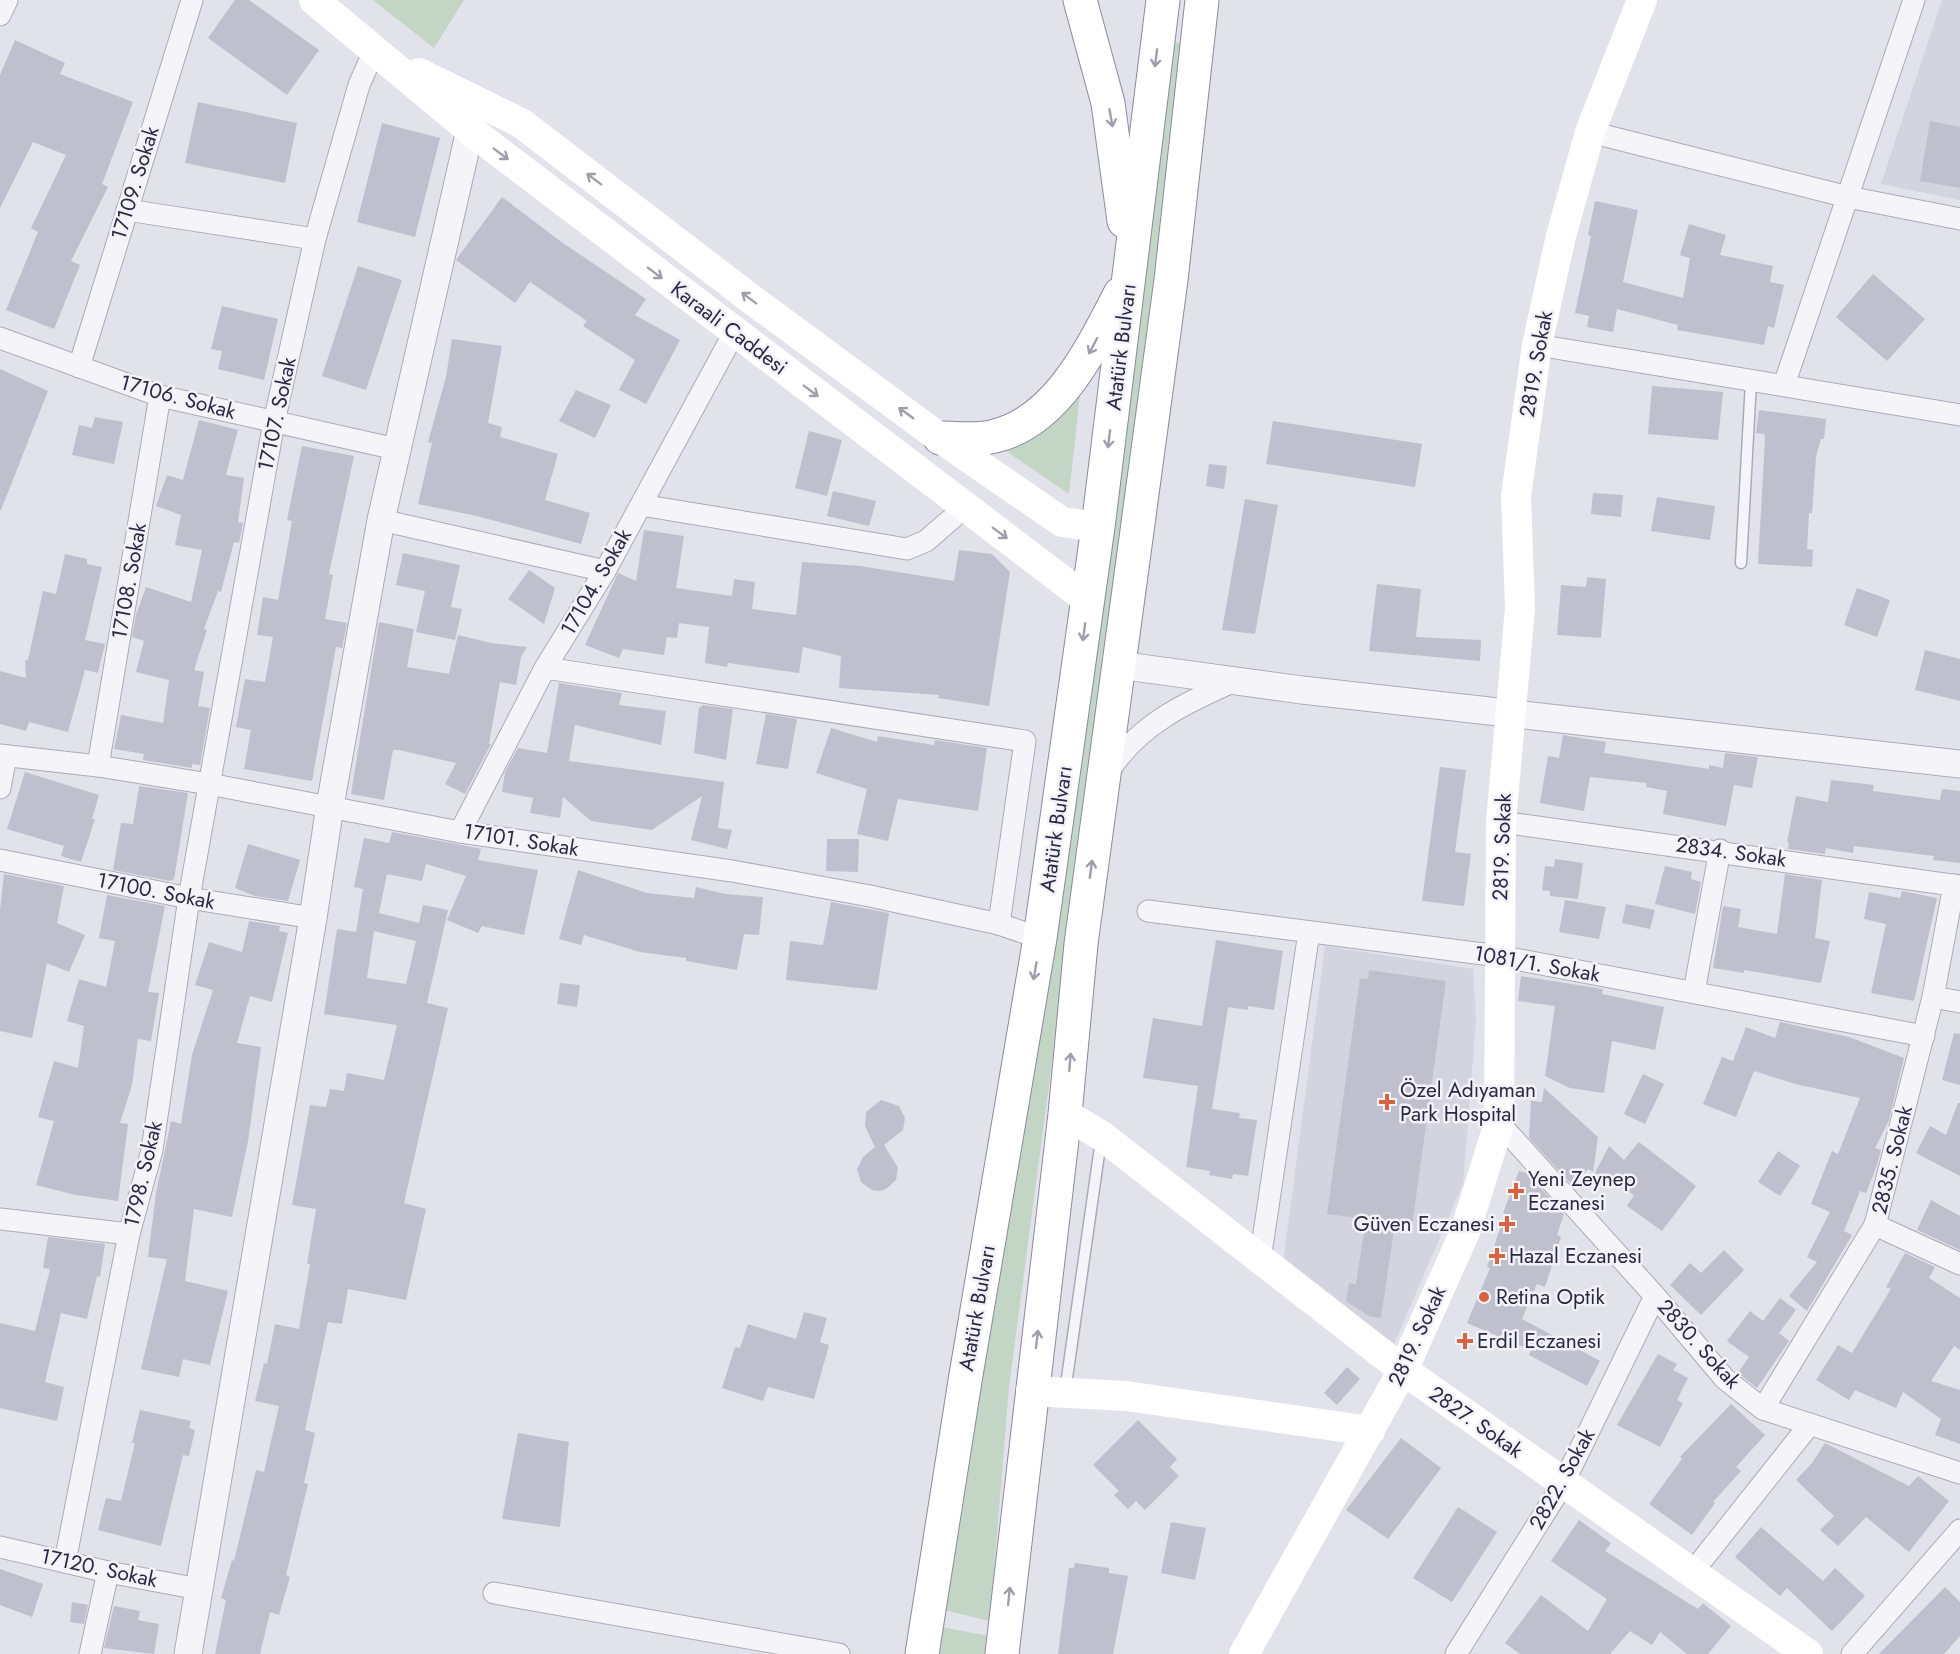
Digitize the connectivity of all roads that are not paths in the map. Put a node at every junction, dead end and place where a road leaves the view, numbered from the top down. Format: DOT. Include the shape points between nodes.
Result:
graph roads {
  1 [pos="7,0"];
  2 [pos="192,0"];
  3 [pos="314,0"];
  4 [pos="1080,0"];
  5 [pos="1163,0"];
  6 [pos="1202,0"];
  7 [pos="1642,0"];
  8 [pos="1914,0"];
  9 [pos="0,15"];
  10 [pos="374,51"];
  11 [pos="470,130"];
  12 [pos="1590,132"];
  13 [pos="1848,197"];
  14 [pos="127,210"];
  15 [pos="1960,219"];
  16 [pos="315,239"];
  17 [pos="1130,275"];
  18 [pos="734,333"];
  19 [pos="0,338"];
  20 [pos="1537,345"];
  21 [pos="79,367"];
  22 [pos="1751,381"];
  23 [pos="1784,385"];
  24 [pos="160,396"];
  25 [pos="1960,415"];
  26 [pos="274,422"];
  27 [pos="940,438"];
  28 [pos="396,449"];
  29 [pos="641,505"];
  30 [pos="965,507"];
  31 [pos="381,520"];
  32 [pos="1098,527"];
  33 [pos="1741,564"];
  34 [pos="605,571"];
  35 [pos="1088,600"];
  36 [pos="1118,665"];
  37 [pos="545,668"];
  38 [pos="1239,680"];
  39 [pos="1510,712"];
  40 [pos="3,756"];
  41 [pos="1960,764"];
  42 [pos="98,766"];
  43 [pos="1102,782"];
  44 [pos="209,784"];
  45 [pos="0,788"];
  46 [pos="330,806"];
  47 [pos="1501,822"];
  48 [pos="460,832"];
  49 [pos="1720,850"];
  50 [pos="0,860"];
  51 [pos="1957,886"];
  52 [pos="189,898"];
  53 [pos="1148,911"];
  54 [pos="313,918"];
  55 [pos="999,924"];
  56 [pos="1309,932"];
  57 [pos="1040,938"];
  58 [pos="1499,956"];
  59 [pos="1694,992"];
  60 [pos="1933,997"];
  61 [pos="1960,1002"];
  62 [pos="1924,1036"];
  63 [pos="1065,1114"];
  64 [pos="1499,1123"];
  65 [pos="1102,1137"];
  66 [pos="0,1219"];
  67 [pos="1875,1225"];
  68 [pos="129,1234"];
  69 [pos="1260,1260"];
  70 [pos="1960,1264"];
  71 [pos="1655,1296"];
  72 [pos="1402,1370"];
  73 [pos="1031,1392"];
  74 [pos="1065,1392"];
  75 [pos="1763,1409"];
  76 [pos="1810,1424"];
  77 [pos="1370,1431"];
  78 [pos="1960,1473"];
  79 [pos="1563,1484"];
  80 [pos="1960,1530"];
  81 [pos="0,1546"];
  82 [pos="65,1562"];
  83 [pos="108,1572"];
  84 [pos="1691,1574"];
  85 [pos="199,1589"];
  86 [pos="494,1593"];
  87 [pos="1462,1652"];
  88 [pos="90,1654"];
  89 [pos="188,1654"];
  90 [pos="839,1654"];
  91 [pos="922,1654"];
  92 [pos="1002,1654"];
  93 [pos="1244,1654"];
  94 [pos="1808,1654"];
  95 [pos="1852,1654"];
  1 -- 9 [label="street"];
  2 -- 14 [label="street, 17109. Sokak"];
  3 -- 10 [label="main road, Karaali Caddesi"];
  4 -- 17 [label="highway, one-way" via="1098,56 1111,118"];
  5 -- 17 [label="highway, Atatürk Bulvarı, one-way"];
  6 -- 36 [label="highway, Atatürk Bulvarı" via="1171,280"];
  7 -- 12 [label="main road, 2819. Sokak"];
  8 -- 13 [label="street"];
  10 -- 11 [label="main road, Karaali Caddesi"];
  10 -- 16 [label="street, 17107. Sokak" via="358,86"];
  27 -- 10 [label="main road, Karaali Caddesi, one-way" via="521,123"];
  11 -- 18 [label="main road, Karaali Caddesi, one-way"];
  11 -- 28 [label="street"];
  12 -- 13 [label="street"];
  12 -- 20 [label="main road, 2819. Sokak" via="1561,236"];
  13 -- 15 [label="street"];
  13 -- 23 [label="street"];
  14 -- 16 [label="street"];
  14 -- 21 [label="street, 17109. Sokak"];
  16 -- 26 [label="street, 17107. Sokak"];
  17 -- 27 [label="highway, one-way" via="1081,366 1036,414 1019,427 992,437"];
  17 -- 32 [label="highway, Atatürk Bulvarı, one-way"];
  18 -- 29 [label="street, 17104. Sokak"];
  18 -- 30 [label="main road, Karaali Caddesi, one-way"];
  19 -- 21 [label="street, 17106. Sokak"];
  20 -- 22 [label="street"];
  20 -- 39 [label="main road, 2819. Sokak" via="1516,496 1520,608"];
  21 -- 24 [label="street, 17106. Sokak"];
  22 -- 23 [label="street"];
  22 -- 33 [label="lane"];
  23 -- 25 [label="street"];
  24 -- 26 [label="street, 17106. Sokak"];
  24 -- 42 [label="street, 17108. Sokak"];
  26 -- 28 [label="street, 17106. Sokak"];
  26 -- 44 [label="street, 17107. Sokak"];
  27 -- 32 [label="main road, Karaali Caddesi" via="1062,522"];
  28 -- 31 [label="street"];
  29 -- 30 [label="street" via="907,549 926,541"];
  29 -- 34 [label="street, 17104. Sokak"];
  30 -- 35 [label="main road, Karaali Caddesi, one-way"];
  31 -- 34 [label="street"];
  31 -- 46 [label="street"];
  32 -- 35 [label="highway, Atatürk Bulvarı"];
  34 -- 37 [label="street, 17104. Sokak"];
  35 -- 57 [label="highway, Atatürk Bulvarı, one-way"];
  36 -- 38 [label="street"];
  36 -- 43 [label="highway, Atatürk Bulvarı"];
  37 -- 48 [label="street, 17104. Sokak"];
  37 -- 55 [label="street" via="1025,741"];
  38 -- 39 [label="street"];
  38 -- 43 [label="street" via="1193,699 1157,720 1123,749"];
  39 -- 41 [label="street"];
  39 -- 47 [label="main road, 2819. Sokak"];
  40 -- 42 [label="street, 17101. Sokak"];
  40 -- 45 [label="street"];
  42 -- 44 [label="street, 17101. Sokak"];
  63 -- 43 [label="highway, Atatürk Bulvarı, one-way"];
  44 -- 46 [label="street, 17101. Sokak"];
  44 -- 52 [label="street, 1798. Sokak"];
  46 -- 48 [label="street, 17101. Sokak"];
  46 -- 54 [label="street"];
  47 -- 49 [label="street, 2834. Sokak"];
  47 -- 58 [label="main road, 2819. Sokak"];
  48 -- 55 [label="street, 17101. Sokak" via="732,871"];
  49 -- 51 [label="street, 2834. Sokak"];
  49 -- 59 [label="street"];
  50 -- 52 [label="street, 17100. Sokak"];
  51 -- 60 [label="street, 2835. Sokak"];
  52 -- 54 [label="street, 17100. Sokak"];
  52 -- 68 [label="street, 1798. Sokak" via="152,1150"];
  53 -- 56 [label="street, 1081/1. Sokak"];
  54 -- 85 [label="street"];
  55 -- 57 [label="street, 17101. Sokak"];
  56 -- 58 [label="street, 1081/1. Sokak"];
  56 -- 69 [label="street"];
  57 -- 91 [label="highway, Atatürk Bulvarı, one-way"];
  58 -- 59 [label="street, 1081/1. Sokak"];
  58 -- 64 [label="main road, 2819. Sokak"];
  59 -- 62 [label="street, 1081/1. Sokak"];
  60 -- 61 [label="street"];
  60 -- 62 [label="street, 2835. Sokak"];
  62 -- 67 [label="street, 2835. Sokak"];
  63 -- 65 [label="main road, 2827. Sokak"];
  73 -- 63 [label="highway, Atatürk Bulvarı, one-way"];
  64 -- 71 [label="street, 2830. Sokak"];
  64 -- 72 [label="main road, 2819. Sokak" via="1465,1232"];
  65 -- 69 [label="main road, 2827. Sokak"];
  65 -- 74 [label="lane"];
  66 -- 68 [label="street"];
  67 -- 70 [label="street"];
  67 -- 75 [label="street, 2835. Sokak"];
  68 -- 82 [label="street, 1798. Sokak"];
  69 -- 72 [label="main road, 2827. Sokak"];
  71 -- 75 [label="street, 2830. Sokak" via="1725,1379"];
  71 -- 79 [label="street, 2822. Sokak"];
  72 -- 77 [label="main road, 2819. Sokak"];
  72 -- 79 [label="main road, 2827. Sokak"];
  73 -- 74 [label="main road"];
  92 -- 73 [label="highway, Atatürk Bulvarı, one-way"];
  74 -- 77 [label="main road" via="1126,1396"];
  75 -- 76 [label="street, 2830. Sokak"];
  76 -- 78 [label="street, 2830. Sokak"];
  76 -- 84 [label="street"];
  77 -- 93 [label="main road, 2819. Sokak"];
  79 -- 84 [label="main road, 2827. Sokak"];
  79 -- 87 [label="street, 2822. Sokak"];
  80 -- 95 [label="street"];
  81 -- 82 [label="street, 17120. Sokak"];
  82 -- 83 [label="street, 17120. Sokak"];
  83 -- 85 [label="street, 17120. Sokak"];
  83 -- 88 [label="street"];
  84 -- 94 [label="main road, 2827. Sokak"];
  85 -- 89 [label="street"];
  86 -- 90 [label="street"];
}
